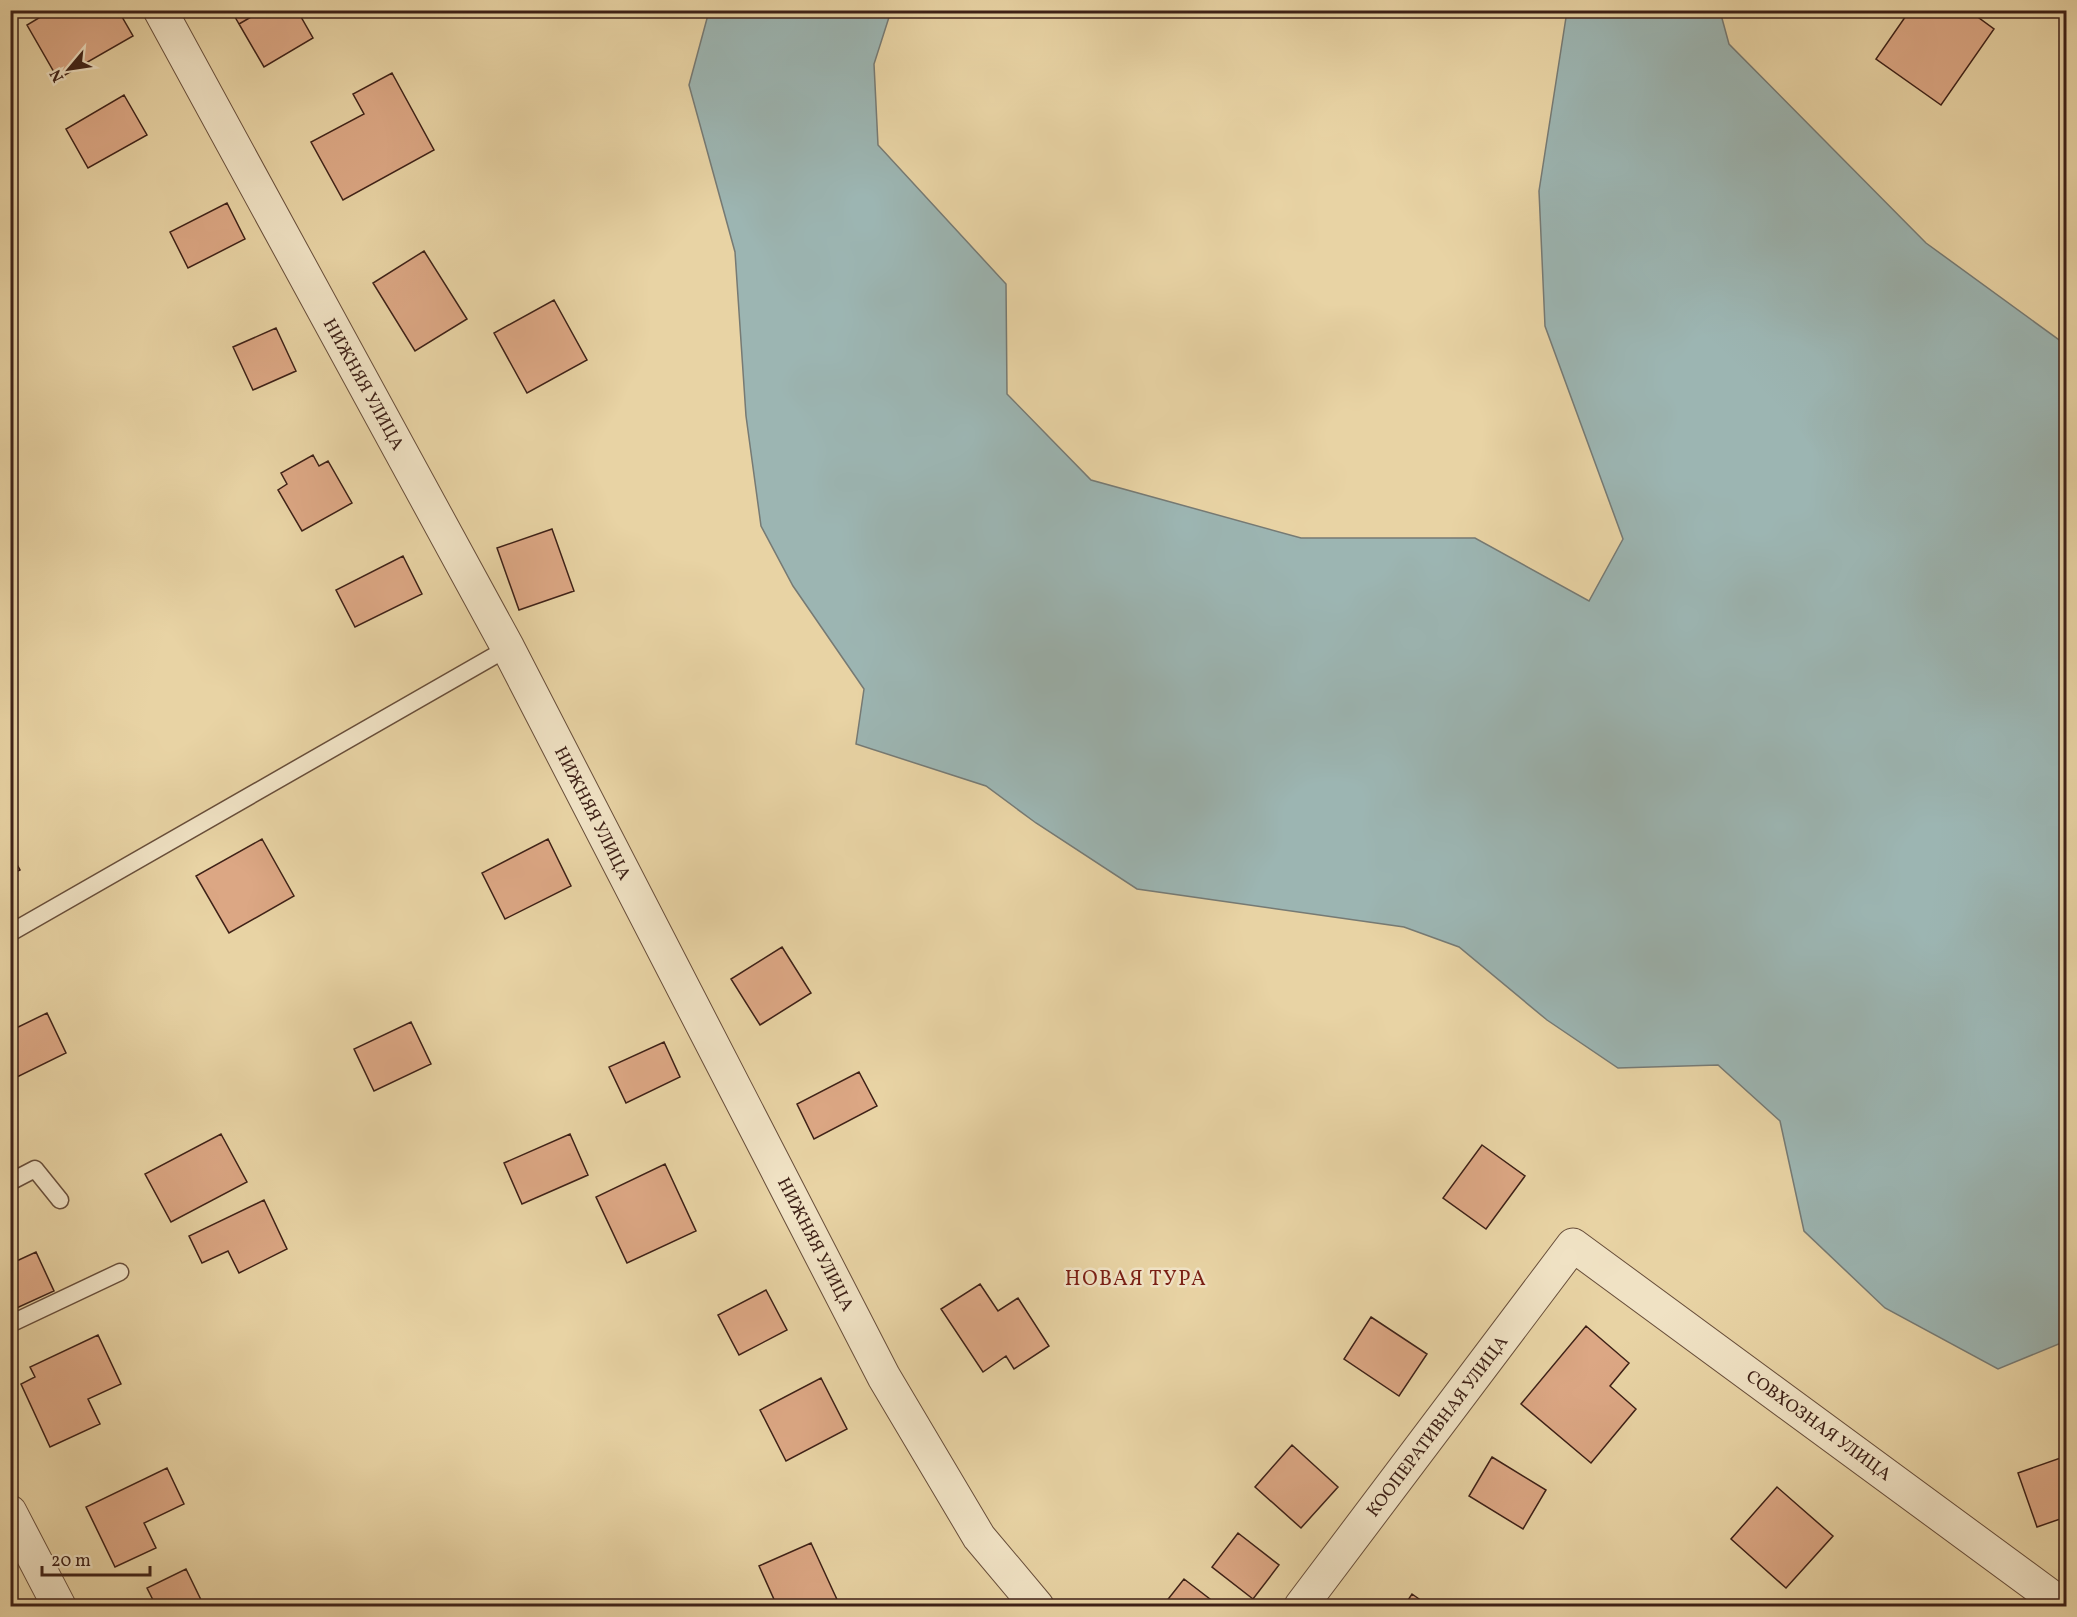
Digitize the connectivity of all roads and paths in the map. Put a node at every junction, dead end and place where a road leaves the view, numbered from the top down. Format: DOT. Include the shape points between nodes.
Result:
graph roads {
  1 [pos="160,10"];
  2 [pos="508,648"];
  3 [pos="10,933"];
  4 [pos="10,1182"];
  5 [pos="60,1200"];
  6 [pos="1574,1245"];
  7 [pos="120,1272"];
  8 [pos="10,1324"];
  9 [pos="10,1512"];
  10 [pos="2062,1597"];
  11 [pos="59,1606"];
  12 [pos="1037,1606"];
  13 [pos="1301,1606"];
  1 -- 2 [label="street, НИЖНЯЯ УЛИЦА"];
  2 -- 3 [label="lane"];
  2 -- 12 [label="street, НИЖНЯЯ УЛИЦА" via="884,1377 979,1536"];
  4 -- 5 [label="lane" via="35,1169"];
  6 -- 10 [label="street, СОВХОЗНАЯ УЛИЦА"];
  6 -- 13 [label="street, КООПЕРАТИВНАЯ УЛИЦА"];
  7 -- 8 [label="lane"];
  9 -- 11 [label="street"];
}
